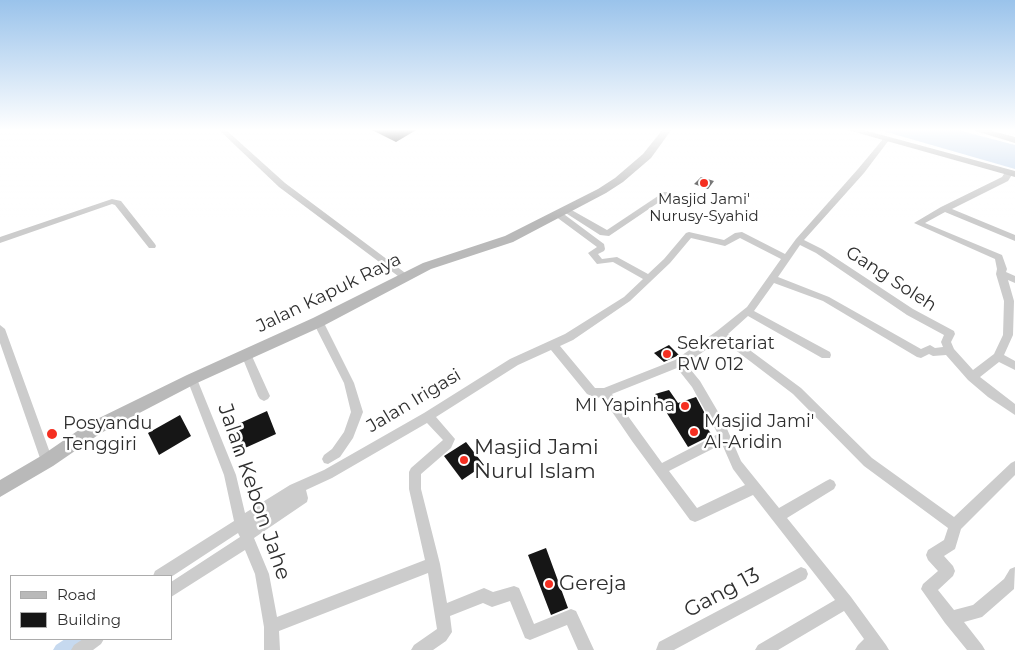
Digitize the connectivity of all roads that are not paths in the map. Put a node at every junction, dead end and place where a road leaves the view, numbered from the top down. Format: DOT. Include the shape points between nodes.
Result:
graph roads {
  1 [pos="254,159"];
  2 [pos="643,159"];
  3 [pos="870,159"];
  4 [pos="959,159"];
  5 [pos="1012,173"];
  6 [pos="667,194"];
  7 [pos="944,209"];
  8 [pos="562,212"];
  9 [pos="1015,238"];
  10 [pos="0,240"];
  11 [pos="799,241"];
  12 [pos="152,246"];
  13 [pos="786,258"];
  14 [pos="1001,274"];
  15 [pos="405,276"];
  16 [pos="649,278"];
  17 [pos="772,279"];
  18 [pos="1015,280"];
  19 [pos="746,311"];
  20 [pos="318,322"];
  21 [pos="0,329"];
  22 [pos="721,334"];
  23 [pos="554,344"];
  24 [pos="949,351"];
  25 [pos="246,354"];
  26 [pos="826,355"];
  27 [pos="998,357"];
  28 [pos="679,363"];
  29 [pos="1015,366"];
  30 [pos="972,377"];
  31 [pos="192,379"];
  32 [pos="606,392"];
  33 [pos="264,396"];
  34 [pos="1015,410"];
  35 [pos="428,416"];
  36 [pos="724,437"];
  37 [pos="328,459"];
  38 [pos="47,461"];
  39 [pos="1015,467"];
  40 [pos="660,470"];
  41 [pos="830,485"];
  42 [pos="755,487"];
  43 [pos="0,489"];
  44 [pos="778,516"];
  45 [pos="955,525"];
  46 [pos="245,532"];
  47 [pos="433,564"];
  48 [pos="801,574"];
  49 [pos="1015,574"];
  50 [pos="162,575"];
  51 [pos="172,589"];
  52 [pos="846,602"];
  53 [pos="442,612"];
  54 [pos="950,618"];
  55 [pos="272,627"];
  56 [pos="94,640"];
  57 [pos="873,647"];
  58 [pos="972,648"];
  59 [pos="79,650"];
  60 [pos="272,650"];
  61 [pos="418,650"];
  62 [pos="586,650"];
  63 [pos="664,650"];
  64 [pos="763,650"];
  1 -- 15 [label="street" via="282,185"];
  2 -- 8 [label="main road, Jalan Kapuk Raya" via="619,180"];
  3 -- 11 [label="street"];
  4 -- 5 [label="main road"];
  5 -- 7 [label="street" via="1005,180"];
  6 -- 8 [label="street" via="609,233"];
  7 -- 9 [label="street"];
  7 -- 14 [label="street" via="918,223 999,257"];
  8 -- 15 [label="main road, Jalan Kapuk Raya" via="509,239"];
  8 -- 16 [label="street" via="601,246 592,253 600,262 614,259"];
  10 -- 12 [label="street" via="112,201 118,203"];
  11 -- 13 [label="street"];
  11 -- 24 [label="street, Gang Soleh" via="950,334 946,342"];
  13 -- 16 [label="street, Jalan Irigasi" via="741,235 725,243 689,235"];
  13 -- 17 [label="street"];
  14 -- 18 [label="street"];
  14 -- 27 [label="street" via="1008,301 1008,334"];
  15 -- 20 [label="main road, Jalan Kapuk Raya"];
  16 -- 23 [label="street, Jalan Irigasi" via="627,299"];
  17 -- 19 [label="street"];
  17 -- 24 [label="street" via="826,299 920,354 930,349 933,352"];
  19 -- 22 [label="street"];
  19 -- 26 [label="street"];
  20 -- 25 [label="main road, Jalan Kapuk Raya"];
  20 -- 37 [label="street" via="348,383 357,412 349,434"];
  21 -- 38 [label="street"];
  22 -- 28 [label="street"];
  22 -- 45 [label="street" via="797,391 868,462"];
  23 -- 32 [label="street" via="591,391 596,394"];
  23 -- 35 [label="street, Jalan Irigasi" via="514,362"];
  24 -- 30 [label="street"];
  25 -- 31 [label="main road, Jalan Kapuk Raya"];
  25 -- 33 [label="street"];
  27 -- 29 [label="street"];
  27 -- 30 [label="street"];
  28 -- 32 [label="street"];
  28 -- 36 [label="street" via="696,384"];
  30 -- 34 [label="street"];
  31 -- 38 [label="main road, Jalan Kapuk Raya" via="95,428"];
  31 -- 46 [label="street, Jalan Kebon Jahe" via="230,475"];
  32 -- 40 [label="street"];
  35 -- 46 [label="street, Jalan Irigasi" via="328,474 294,489 301,492 302,498"];
  35 -- 47 [label="street" via="449,439 415,472 415,489"];
  36 -- 40 [label="street"];
  36 -- 42 [label="street" via="736,465"];
  38 -- 43 [label="main road, Jalan Kapuk Raya"];
  39 -- 45 [label="street"];
  40 -- 42 [label="street" via="696,517"];
  41 -- 44 [label="street"];
  42 -- 44 [label="street"];
  44 -- 52 [label="street"];
  45 -- 54 [label="street" via="950,544 933,555 948,571 928,589"];
  46 -- 50 [label="street, Jalan Irigasi"];
  46 -- 51 [label="street"];
  46 -- 55 [label="street, Jalan Kebon Jahe" via="262,574"];
  47 -- 53 [label="street"];
  47 -- 55 [label="street"];
  48 -- 63 [label="street, Gang 13" via="664,647"];
  49 -- 54 [label="street" via="1009,584 977,612"];
  52 -- 57 [label="street"];
  52 -- 64 [label="street"];
  53 -- 61 [label="street" via="445,632"];
  53 -- 62 [label="street" via="484,595 492,600 514,593 530,633 571,616"];
  54 -- 58 [label="street"];
  55 -- 60 [label="street, Jalan Kebon Jahe"];
  56 -- 59 [label="street"];
}
